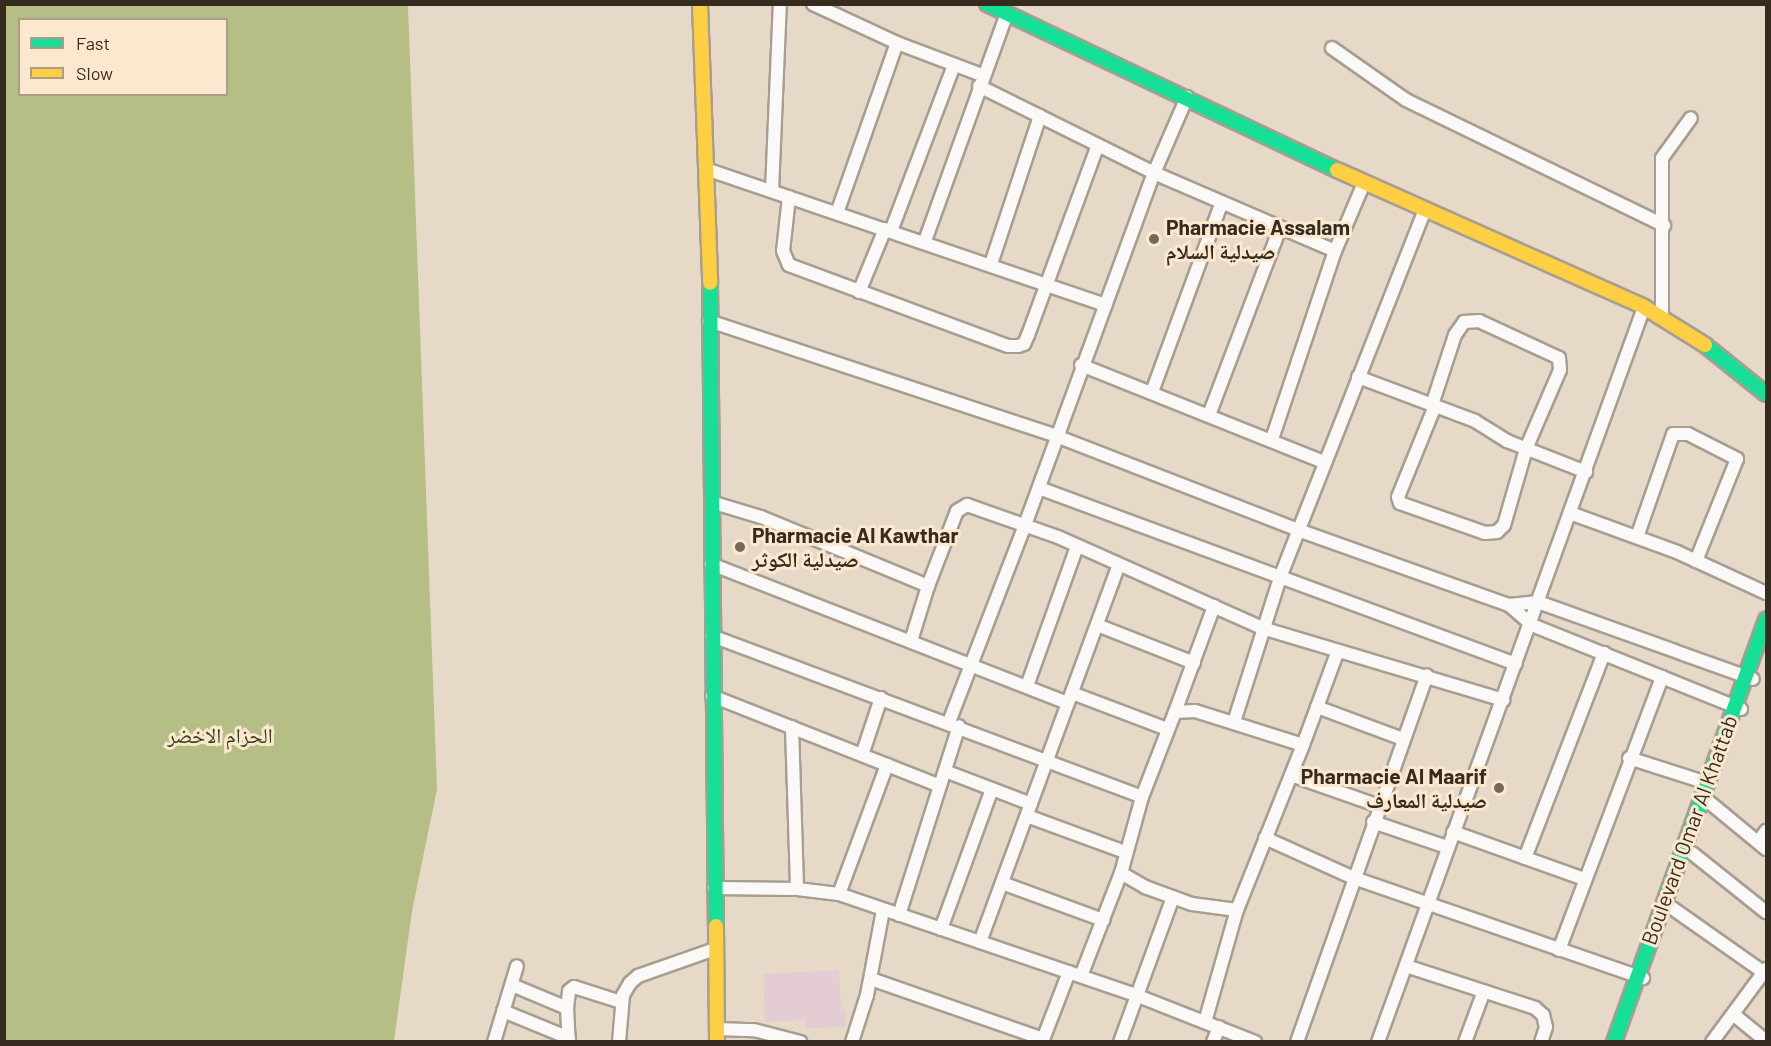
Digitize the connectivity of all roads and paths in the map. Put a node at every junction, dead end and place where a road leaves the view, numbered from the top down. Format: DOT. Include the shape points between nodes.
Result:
graph roads {
  1 [pos="700,4"];
  2 [pos="780,4"];
  3 [pos="813,4"];
  4 [pos="987,4"];
  5 [pos="1007,13"];
  6 [pos="897,43"];
  7 [pos="1332,48"];
  8 [pos="954,65"];
  9 [pos="980,81"];
  10 [pos="1187,97"];
  11 [pos="1040,116"];
  12 [pos="1691,118"];
  13 [pos="1098,145"];
  14 [pos="709,171"];
  15 [pos="1154,173"];
  16 [pos="1364,183"];
  17 [pos="772,191"];
  18 [pos="789,197"];
  19 [pos="1222,202"];
  20 [pos="1425,210"];
  21 [pos="837,213"];
  22 [pos="1664,225"];
  23 [pos="1280,228"];
  24 [pos="888,230"];
  25 [pos="925,241"];
  26 [pos="1335,251"];
  27 [pos="990,264"];
  28 [pos="1045,282"];
  29 [pos="859,292"];
  30 [pos="1106,305"];
  31 [pos="1644,307"];
  32 [pos="1662,316"];
  33 [pos="709,321"];
  34 [pos="1081,365"];
  35 [pos="1358,377"];
  36 [pos="1152,392"];
  37 [pos="1767,394"];
  38 [pos="1433,405"];
  39 [pos="1209,415"];
  40 [pos="1056,436"];
  41 [pos="1272,439"];
  42 [pos="1526,449"];
  43 [pos="1323,462"];
  44 [pos="1586,472"];
  45 [pos="1039,488"];
  46 [pos="711,502"];
  47 [pos="1570,513"];
  48 [pos="1026,525"];
  49 [pos="1298,530"];
  50 [pos="1636,537"];
  51 [pos="1077,546"];
  52 [pos="1696,561"];
  53 [pos="711,564"];
  54 [pos="1119,565"];
  55 [pos="1281,575"];
  56 [pos="928,586"];
  57 [pos="1767,593"];
  58 [pos="1539,602"];
  59 [pos="1509,604"];
  60 [pos="1214,606"];
  61 [pos="1767,620"];
  62 [pos="1532,624"];
  63 [pos="1097,625"];
  64 [pos="1262,628"];
  65 [pos="712,636"];
  66 [pos="911,641"];
  67 [pos="1767,644"];
  68 [pos="1336,653"];
  69 [pos="1604,653"];
  70 [pos="1194,663"];
  71 [pos="973,664"];
  72 [pos="1516,664"];
  73 [pos="1427,675"];
  74 [pos="1662,677"];
  75 [pos="1749,678"];
  76 [pos="1028,686"];
  77 [pos="712,696"];
  78 [pos="881,698"];
  79 [pos="1070,698"];
  80 [pos="1503,700"];
  81 [pos="1317,707"];
  82 [pos="1738,708"];
  83 [pos="1175,712"];
  84 [pos="1234,722"];
  85 [pos="954,724"];
  86 [pos="792,727"];
  87 [pos="1167,729"];
  88 [pos="1403,739"];
  89 [pos="1303,745"];
  90 [pos="862,755"];
  91 [pos="1629,758"];
  92 [pos="1047,760"];
  93 [pos="887,765"];
  94 [pos="945,771"];
  95 [pos="1291,775"];
  96 [pos="1707,783"];
  97 [pos="940,786"];
  98 [pos="992,789"];
  99 [pos="1142,797"];
  100 [pos="1709,802"];
  101 [pos="1379,806"];
  102 [pos="1029,810"];
  103 [pos="1373,822"];
  104 [pos="1767,831"];
  105 [pos="1453,832"];
  106 [pos="1265,838"];
  107 [pos="1762,845"];
  108 [pos="1448,847"];
  109 [pos="1125,852"];
  110 [pos="1692,853"];
  111 [pos="1525,858"];
  112 [pos="1121,873"];
  113 [pos="1354,878"];
  114 [pos="1584,879"];
  115 [pos="1002,883"];
  116 [pos="714,888"];
  117 [pos="796,889"];
  118 [pos="839,894"];
  119 [pos="1173,897"];
  120 [pos="1428,902"];
  121 [pos="1672,908"];
  122 [pos="883,910"];
  123 [pos="1237,910"];
  124 [pos="1767,912"];
  125 [pos="899,915"];
  126 [pos="1103,920"];
  127 [pos="941,929"];
  128 [pos="980,942"];
  129 [pos="715,949"];
  130 [pos="1559,950"];
  131 [pos="517,966"];
  132 [pos="1406,966"];
  133 [pos="1766,972"];
  134 [pos="1075,974"];
  135 [pos="1641,978"];
  136 [pos="870,979"];
  137 [pos="512,984"];
  138 [pos="1484,991"];
  139 [pos="1138,996"];
  140 [pos="621,1002"];
  141 [pos="567,1008"];
  142 [pos="503,1011"];
  143 [pos="1733,1014"];
  144 [pos="1205,1022"];
  145 [pos="1219,1027"];
  146 [pos="717,1035"];
  147 [pos="569,1040"];
  148 [pos="792,1040"];
  149 [pos="1043,1040"];
  150 [pos="495,1041"];
  151 [pos="619,1041"];
  152 [pos="852,1041"];
  153 [pos="1120,1041"];
  154 [pos="1213,1041"];
  155 [pos="1255,1041"];
  156 [pos="1297,1041"];
  157 [pos="1378,1041"];
  158 [pos="1465,1041"];
  159 [pos="1541,1041"];
  160 [pos="1614,1041"];
  161 [pos="1624,1041"];
  162 [pos="1712,1041"];
  163 [pos="1767,1041"];
  1 -- 14 [label="street"];
  2 -- 17 [label="street"];
  3 -- 6 [label="street"];
  4 -- 5 [label="street"];
  5 -- 9 [label="street"];
  5 -- 10 [label="street"];
  6 -- 8 [label="street"];
  6 -- 21 [label="street"];
  7 -- 22 [label="street" via="1406,100"];
  8 -- 9 [label="street"];
  8 -- 24 [label="street"];
  9 -- 11 [label="street"];
  9 -- 25 [label="street"];
  10 -- 15 [label="street"];
  10 -- 16 [label="street"];
  11 -- 13 [label="street"];
  11 -- 27 [label="street"];
  12 -- 22 [label="street" via="1662,158"];
  13 -- 15 [label="street"];
  13 -- 28 [label="street"];
  14 -- 17 [label="street"];
  14 -- 33 [label="street"];
  15 -- 19 [label="street"];
  15 -- 30 [label="street"];
  16 -- 20 [label="street"];
  16 -- 26 [label="street"];
  17 -- 18 [label="street"];
  18 -- 21 [label="street"];
  18 -- 29 [label="street" via="783,251 789,265"];
  19 -- 23 [label="street"];
  19 -- 36 [label="street"];
  20 -- 31 [label="street"];
  20 -- 35 [label="street"];
  21 -- 24 [label="street"];
  22 -- 32 [label="street"];
  23 -- 26 [label="street"];
  23 -- 39 [label="street"];
  24 -- 25 [label="street"];
  24 -- 29 [label="street"];
  25 -- 27 [label="street"];
  26 -- 41 [label="street"];
  27 -- 28 [label="street"];
  28 -- 29 [label="street" via="1024,344 1008,346"];
  28 -- 30 [label="street"];
  30 -- 34 [label="street"];
  31 -- 32 [label="street"];
  31 -- 44 [label="street"];
  32 -- 37 [label="street"];
  33 -- 40 [label="street"];
  33 -- 46 [label="street"];
  34 -- 36 [label="street"];
  34 -- 40 [label="street"];
  35 -- 38 [label="street"];
  35 -- 43 [label="street"];
  36 -- 39 [label="street"];
  38 -- 42 [label="street" via="1475,421"];
  38 -- 42 [label="street" via="1455,335 1464,322 1479,321 1557,355 1560,370"];
  38 -- 42 [label="street" via="1398,497 1406,507 1485,534 1497,532 1504,525"];
  39 -- 41 [label="street"];
  40 -- 45 [label="street"];
  40 -- 49 [label="street"];
  41 -- 43 [label="street"];
  42 -- 44 [label="street"];
  43 -- 49 [label="street"];
  44 -- 47 [label="street"];
  45 -- 48 [label="street"];
  45 -- 55 [label="street"];
  46 -- 53 [label="street"];
  46 -- 56 [label="street" via="760,517"];
  47 -- 50 [label="street"];
  47 -- 58 [label="street"];
  48 -- 51 [label="street"];
  48 -- 56 [label="street" via="963,507"];
  48 -- 71 [label="street"];
  49 -- 55 [label="street"];
  49 -- 59 [label="street"];
  50 -- 52 [label="street"];
  50 -- 52 [label="street" via="1673,434 1688,434 1737,459"];
  51 -- 54 [label="street"];
  51 -- 76 [label="street"];
  52 -- 57 [label="street"];
  53 -- 65 [label="street"];
  53 -- 66 [label="street"];
  54 -- 60 [label="street"];
  54 -- 63 [label="street"];
  55 -- 64 [label="street"];
  55 -- 72 [label="street"];
  56 -- 66 [label="street"];
  58 -- 59 [label="street"];
  58 -- 62 [label="street"];
  58 -- 75 [label="street"];
  59 -- 62 [label="street"];
  60 -- 64 [label="street"];
  60 -- 70 [label="street"];
  61 -- 75 [label="street, Boulevard Omar Al Khattab"];
  62 -- 69 [label="street"];
  62 -- 72 [label="street"];
  63 -- 70 [label="street"];
  63 -- 79 [label="street"];
  64 -- 68 [label="street"];
  64 -- 84 [label="street"];
  65 -- 77 [label="street"];
  65 -- 78 [label="street"];
  66 -- 71 [label="street"];
  67 -- 75 [label="street, Boulevard Omar Al Khattab"];
  68 -- 73 [label="street"];
  68 -- 81 [label="street"];
  69 -- 74 [label="street"];
  69 -- 111 [label="street"];
  70 -- 83 [label="street"];
  71 -- 76 [label="street"];
  71 -- 85 [label="street"];
  72 -- 80 [label="street"];
  73 -- 80 [label="street"];
  73 -- 88 [label="street"];
  74 -- 82 [label="street"];
  74 -- 91 [label="street"];
  75 -- 82 [label="street, Boulevard Omar Al Khattab"];
  76 -- 79 [label="street"];
  77 -- 86 [label="street"];
  77 -- 116 [label="street"];
  78 -- 85 [label="street"];
  78 -- 90 [label="street"];
  79 -- 87 [label="street"];
  79 -- 92 [label="street"];
  80 -- 105 [label="street"];
  81 -- 88 [label="street"];
  81 -- 89 [label="street"];
  82 -- 96 [label="street, Boulevard Omar Al Khattab"];
  82 -- 100 [label="street, Boulevard Omar Al Khattab"];
  83 -- 84 [label="street" via="1195,711"];
  83 -- 87 [label="street"];
  84 -- 89 [label="street"];
  85 -- 92 [label="street"];
  85 -- 94 [label="street"];
  86 -- 90 [label="street"];
  86 -- 117 [label="street"];
  87 -- 99 [label="street"];
  88 -- 101 [label="street"];
  89 -- 95 [label="street"];
  90 -- 93 [label="street"];
  91 -- 96 [label="street"];
  91 -- 114 [label="street"];
  92 -- 99 [label="street"];
  92 -- 102 [label="street"];
  93 -- 97 [label="street"];
  93 -- 118 [label="street"];
  94 -- 97 [label="street"];
  94 -- 98 [label="street"];
  95 -- 101 [label="street"];
  95 -- 106 [label="street"];
  96 -- 135 [label="street, Boulevard Omar Al Khattab"];
  97 -- 125 [label="street"];
  98 -- 102 [label="street"];
  98 -- 127 [label="street"];
  99 -- 109 [label="street"];
  100 -- 107 [label="street"];
  100 -- 110 [label="street, Boulevard Omar Al Khattab"];
  101 -- 103 [label="street"];
  102 -- 109 [label="street"];
  102 -- 115 [label="street"];
  103 -- 108 [label="street"];
  103 -- 113 [label="street"];
  104 -- 107 [label="street"];
  105 -- 108 [label="street"];
  105 -- 111 [label="street"];
  106 -- 113 [label="street"];
  106 -- 123 [label="street"];
  108 -- 120 [label="street"];
  109 -- 112 [label="street"];
  110 -- 121 [label="street, Boulevard Omar Al Khattab"];
  110 -- 124 [label="street"];
  111 -- 114 [label="street"];
  112 -- 119 [label="street"];
  112 -- 126 [label="street"];
  113 -- 120 [label="street"];
  113 -- 156 [label="street"];
  114 -- 130 [label="street"];
  115 -- 126 [label="street"];
  115 -- 128 [label="street"];
  116 -- 117 [label="street"];
  116 -- 129 [label="street"];
  117 -- 118 [label="street"];
  118 -- 122 [label="street"];
  119 -- 123 [label="street" via="1209,909"];
  119 -- 139 [label="street"];
  120 -- 130 [label="street"];
  120 -- 132 [label="street"];
  121 -- 133 [label="street"];
  121 -- 135 [label="street, Boulevard Omar Al Khattab"];
  122 -- 125 [label="street"];
  122 -- 136 [label="street"];
  123 -- 144 [label="street"];
  125 -- 127 [label="street"];
  126 -- 134 [label="street"];
  127 -- 128 [label="street"];
  128 -- 134 [label="street"];
  129 -- 140 [label="street" via="638,976"];
  129 -- 146 [label="street"];
  130 -- 135 [label="street"];
  131 -- 137 [label="street"];
  132 -- 138 [label="street"];
  132 -- 157 [label="street"];
  133 -- 143 [label="street"];
  134 -- 139 [label="street"];
  134 -- 149 [label="street"];
  135 -- 160 [label="street, Boulevard Omar Al Khattab"];
  135 -- 161 [label="street, Boulevard Omar Al Khattab"];
  136 -- 149 [label="street"];
  136 -- 152 [label="street"];
  137 -- 141 [label="street"];
  137 -- 142 [label="street"];
  138 -- 158 [label="street"];
  138 -- 159 [label="street" via="1535,1008 1543,1015 1546,1027"];
  139 -- 144 [label="street"];
  139 -- 153 [label="street"];
  140 -- 141 [label="street" via="574,987 569,992"];
  140 -- 151 [label="street"];
  141 -- 147 [label="street"];
  142 -- 147 [label="street"];
  142 -- 150 [label="street"];
  143 -- 162 [label="street"];
  143 -- 163 [label="street"];
  144 -- 145 [label="street"];
  145 -- 154 [label="street"];
  145 -- 155 [label="street"];
  146 -- 148 [label="street" via="754,1030"];
}
